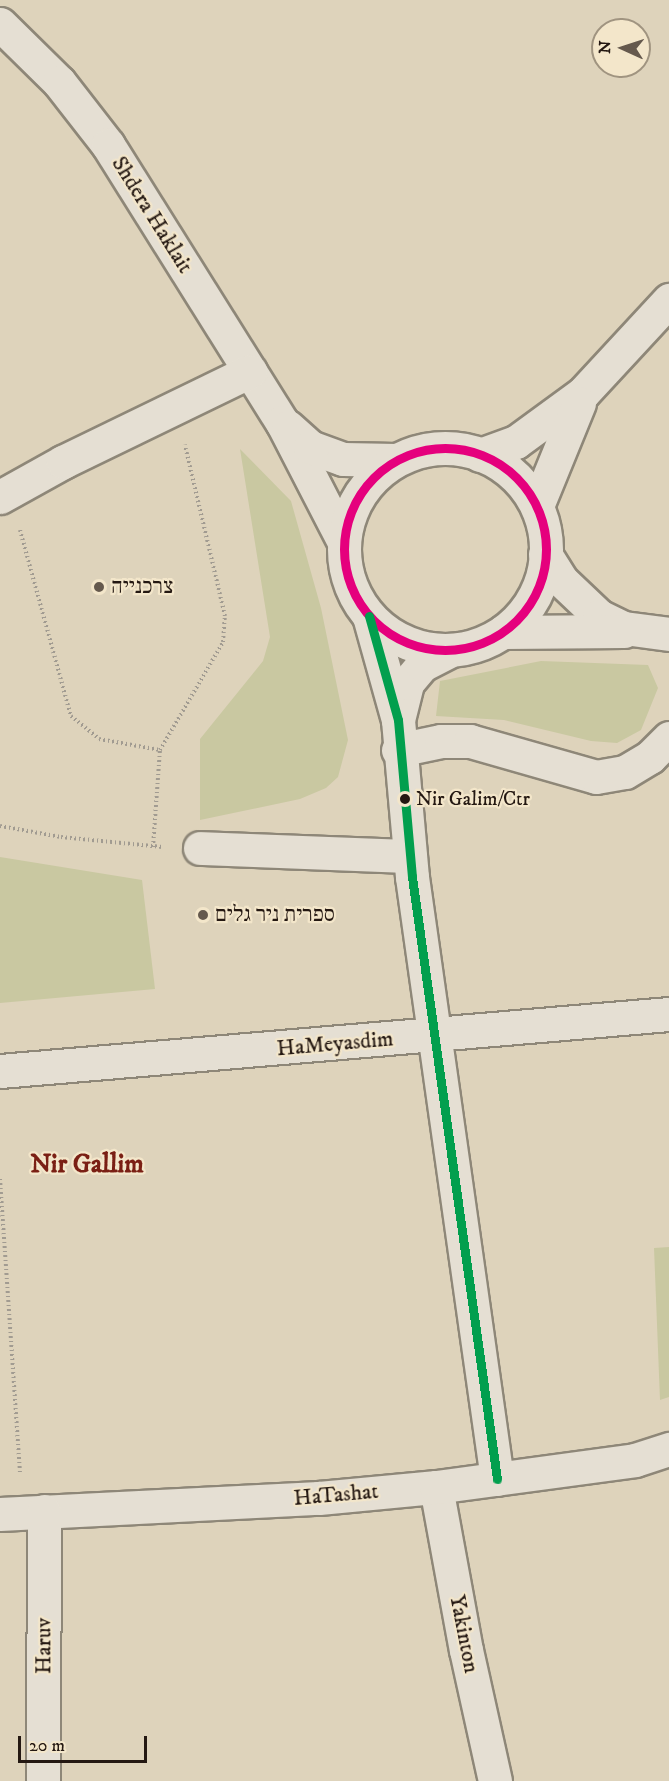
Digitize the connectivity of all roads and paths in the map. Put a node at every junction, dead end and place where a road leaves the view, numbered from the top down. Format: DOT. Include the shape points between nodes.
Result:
graph roads {
  1 [pos="0,24"];
  2 [pos="669,300"];
  3 [pos="250,371"];
  4 [pos="584,393"];
  5 [pos="176,406"];
  6 [pos="282,422"];
  7 [pos="480,455"];
  8 [pos="396,460"];
  9 [pos="5,494"];
  10 [pos="537,506"];
  11 [pos="344,542"];
  12 [pos="545,554"];
  13 [pos="369,616"];
  14 [pos="503,632"];
  15 [pos="657,633"];
  16 [pos="448,652"];
  17 [pos="398,735"];
  18 [pos="669,738"];
  19 [pos="159,750"];
  20 [pos="0,825"];
  21 [pos="153,847"];
  22 [pos="200,848"];
  23 [pos="411,856"];
  24 [pos="669,1014"];
  25 [pos="435,1036"];
  26 [pos="0,1071"];
  27 [pos="0,1179"];
  28 [pos="669,1449"];
  29 [pos="497,1479"];
  30 [pos="436,1487"];
  31 [pos="22,1513"];
  32 [pos="43,1781"];
  33 [pos="495,1781"];
  1 -- 3 [label="street, Shdera Haklait" via="59,82 108,146"];
  2 -- 4 [label="street"];
  3 -- 5 [label="street"];
  3 -- 6 [label="street, Shdera Haklait"];
  4 -- 7 [label="street" via="516,442"];
  4 -- 10 [label="street" via="561,439"];
  5 -- 9 [label="street"];
  5 -- 19 [label="path" via="225,616 223,642"];
  6 -- 8 [label="street, Shdera Haklait" via="310,447 343,459"];
  6 -- 11 [label="street, Shdera Haklait"];
  7 -- 8 [label="street" via="460,449 428,449"];
  7 -- 10 [label="street" via="518,479"];
  8 -- 11 [label="street" via="370,481 352,509"];
  9 -- 19 [label="path" via="71,716 99,740"];
  10 -- 12 [label="street" via="546,538"];
  11 -- 13 [label="street" via="347,576"];
  12 -- 14 [label="street" via="544,571 532,602"];
  12 -- 15 [label="street" via="561,580 599,616 624,628"];
  13 -- 16 [label="street" via="384,632 414,647"];
  13 -- 17 [label="street"];
  14 -- 15 [label="street"];
  14 -- 16 [label="street" via="481,645"];
  16 -- 17 [label="street" via="422,665 407,683"];
  17 -- 18 [label="street" via="470,741 596,777 625,772 650,757"];
  17 -- 23 [label="street"];
  19 -- 21 [label="path"];
  20 -- 21 [label="path" via="61,837"];
  21 -- 22 [label="path"];
  22 -- 23 [label="street"];
  23 -- 25 [label="street"];
  24 -- 25 [label="street, HaMeyasdim"];
  25 -- 26 [label="street, HaMeyasdim"];
  25 -- 29 [label="street"];
  27 -- 31 [label="path"];
  28 -- 29 [label="street, HaTashat" via="635,1460"];
  29 -- 30 [label="street, HaTashat"];
  30 -- 31 [label="street, HaTashat" via="319,1498"];
  30 -- 33 [label="street, Yakinton"];
  31 -- 32 [label="street, Haruv"];
}
